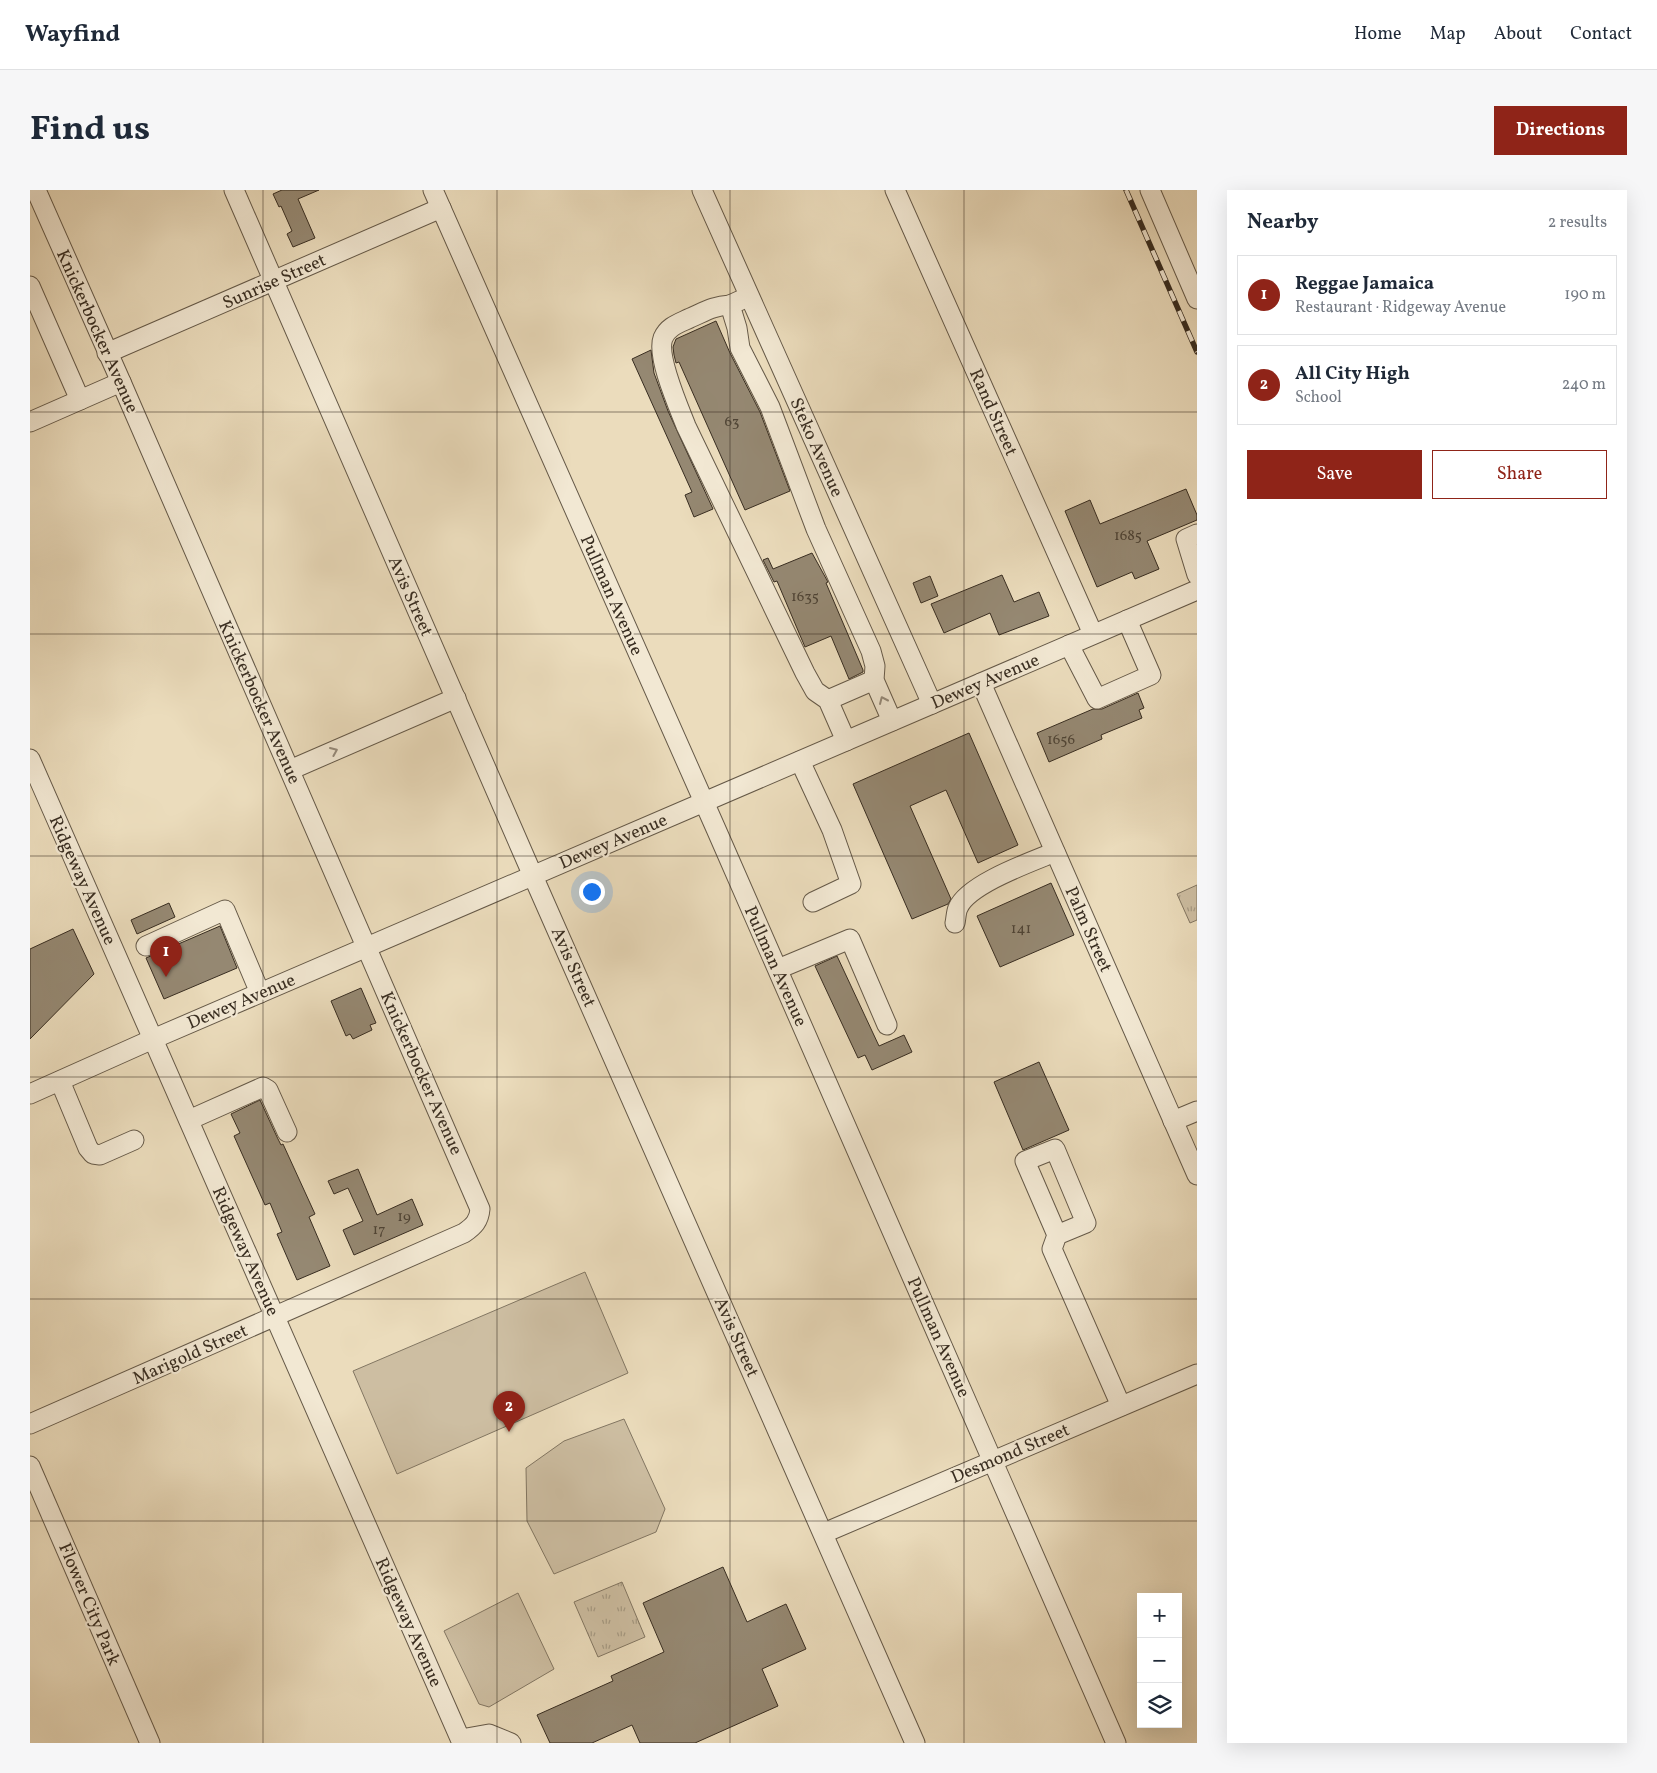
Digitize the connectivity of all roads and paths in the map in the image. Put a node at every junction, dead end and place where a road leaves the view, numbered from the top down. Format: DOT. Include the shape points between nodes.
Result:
graph roads {
  1 [pos="36,190"];
  2 [pos="234,190"];
  3 [pos="433,190"];
  4 [pos="702,190"];
  5 [pos="895,190"];
  6 [pos="1150,190"];
  7 [pos="441,208"];
  8 [pos="274,281"];
  9 [pos="30,286"];
  10 [pos="750,295"];
  11 [pos="1197,299"];
  12 [pos="730,305"];
  13 [pos="108,353"];
  14 [pos="121,382"];
  15 [pos="80,400"];
  16 [pos="30,422"];
  17 [pos="1197,534"];
  18 [pos="1197,575"];
  19 [pos="1197,590"];
  20 [pos="1127,620"];
  21 [pos="1093,634"];
  22 [pos="1069,645"];
  23 [pos="874,680"];
  24 [pos="981,683"];
  25 [pos="456,698"];
  26 [pos="828,700"];
  27 [pos="932,704"];
  28 [pos="892,721"];
  29 [pos="846,741"];
  30 [pos="30,759"];
  31 [pos="800,761"];
  32 [pos="290,770"];
  33 [pos="704,802"];
  34 [pos="1055,852"];
  35 [pos="533,876"];
  36 [pos="813,902"];
  37 [pos="955,923"];
  38 [pos="146,946"];
  39 [pos="367,947"];
  40 [pos="778,969"];
  41 [pos="260,993"];
  42 [pos="887,1025"];
  43 [pos="153,1039"];
  44 [pos="60,1081"];
  45 [pos="30,1094"];
  46 [pos="1197,1111"];
  47 [pos="189,1120"];
  48 [pos="1173,1121"];
  49 [pos="287,1132"];
  50 [pos="134,1140"];
  51 [pos="1197,1175"];
  52 [pos="480,1215"];
  53 [pos="1058,1235"];
  54 [pos="275,1316"];
  55 [pos="1197,1374"];
  56 [pos="1121,1406"];
  57 [pos="30,1424"];
  58 [pos="994,1460"];
  59 [pos="30,1466"];
  60 [pos="824,1533"];
  61 [pos="462,1741"];
  62 [pos="150,1743"];
  63 [pos="512,1743"];
  64 [pos="915,1743"];
  65 [pos="1116,1743"];
  1 -- 13 [label="street, Knickerbocker Avenue"];
  2 -- 8 [label="street, Avis Street"];
  3 -- 7 [label="street, Pullman Avenue"];
  4 -- 10 [label="street, Steko Avenue"];
  5 -- 21 [label="street, Rand Street"];
  6 -- 11 [label="street"];
  7 -- 8 [label="street, Sunrise Street"];
  7 -- 33 [label="street, Pullman Avenue"];
  8 -- 13 [label="street, Sunrise Street"];
  8 -- 25 [label="street, Avis Street"];
  9 -- 15 [label="street"];
  10 -- 12 [label="street"];
  10 -- 27 [label="street, Steko Avenue"];
  12 -- 23 [label="street" via="740,348 770,407 816,529 871,651"];
  12 -- 26 [label="street" via="715,306 671,327 663,338 662,353 686,426 805,673 815,691"];
  13 -- 14 [label="street, Knickerbocker Avenue"];
  14 -- 15 [label="street"];
  14 -- 32 [label="street, Knickerbocker Avenue"];
  15 -- 16 [label="street"];
  17 -- 18 [label="street" via="1186,539"];
  19 -- 20 [label="street, Dewey Avenue"];
  20 -- 21 [label="street, Dewey Avenue"];
  20 -- 22 [label="street" via="1152,675 1097,699"];
  21 -- 22 [label="street, Dewey Avenue"];
  22 -- 24 [label="street, Dewey Avenue"];
  23 -- 26 [label="street"];
  28 -- 23 [label="street, one-way"];
  24 -- 27 [label="street, Dewey Avenue"];
  24 -- 34 [label="street, Palm Street"];
  32 -- 25 [label="street, one-way"];
  25 -- 35 [label="street, Avis Street"];
  26 -- 29 [label="street"];
  27 -- 28 [label="street, Dewey Avenue"];
  28 -- 29 [label="street, Dewey Avenue"];
  29 -- 31 [label="street, Dewey Avenue"];
  30 -- 43 [label="street, Ridgeway Avenue"];
  31 -- 33 [label="street, Dewey Avenue"];
  31 -- 36 [label="street" via="832,830 851,884"];
  32 -- 39 [label="street, Knickerbocker Avenue"];
  33 -- 35 [label="street, Dewey Avenue"];
  33 -- 40 [label="street, Pullman Avenue"];
  34 -- 37 [label="street" via="973,890 958,907"];
  34 -- 48 [label="street, Palm Street"];
  35 -- 39 [label="street, Dewey Avenue"];
  35 -- 60 [label="street, Avis Street"];
  38 -- 41 [label="street" via="225,910"];
  39 -- 41 [label="street, Dewey Avenue"];
  39 -- 52 [label="street, Knickerbocker Avenue" via="478,1203"];
  40 -- 42 [label="street" via="850,939"];
  40 -- 58 [label="street, Pullman Avenue"];
  41 -- 43 [label="street, Dewey Avenue"];
  43 -- 44 [label="street, Dewey Avenue"];
  43 -- 47 [label="street, Ridgeway Avenue"];
  44 -- 45 [label="street, Dewey Avenue"];
  44 -- 50 [label="street" via="93,1154 100,1155"];
  46 -- 48 [label="street"];
  47 -- 49 [label="street" via="263,1087 268,1090"];
  47 -- 54 [label="street, Ridgeway Avenue"];
  48 -- 51 [label="street, Palm Street"];
  52 -- 54 [label="street, Marigold Street" via="464,1233"];
  53 -- 56 [label="street" via="1052,1249"];
  54 -- 57 [label="street, Marigold Street"];
  54 -- 61 [label="street, Ridgeway Avenue"];
  55 -- 56 [label="street, Desmond Street"];
  56 -- 58 [label="street, Desmond Street"];
  58 -- 60 [label="street, Desmond Street"];
  58 -- 65 [label="street, Pullman Avenue"];
  59 -- 62 [label="street, Flower City Park"];
  60 -- 64 [label="street, Avis Street"];
  61 -- 63 [label="street" via="489,1734"];
}
